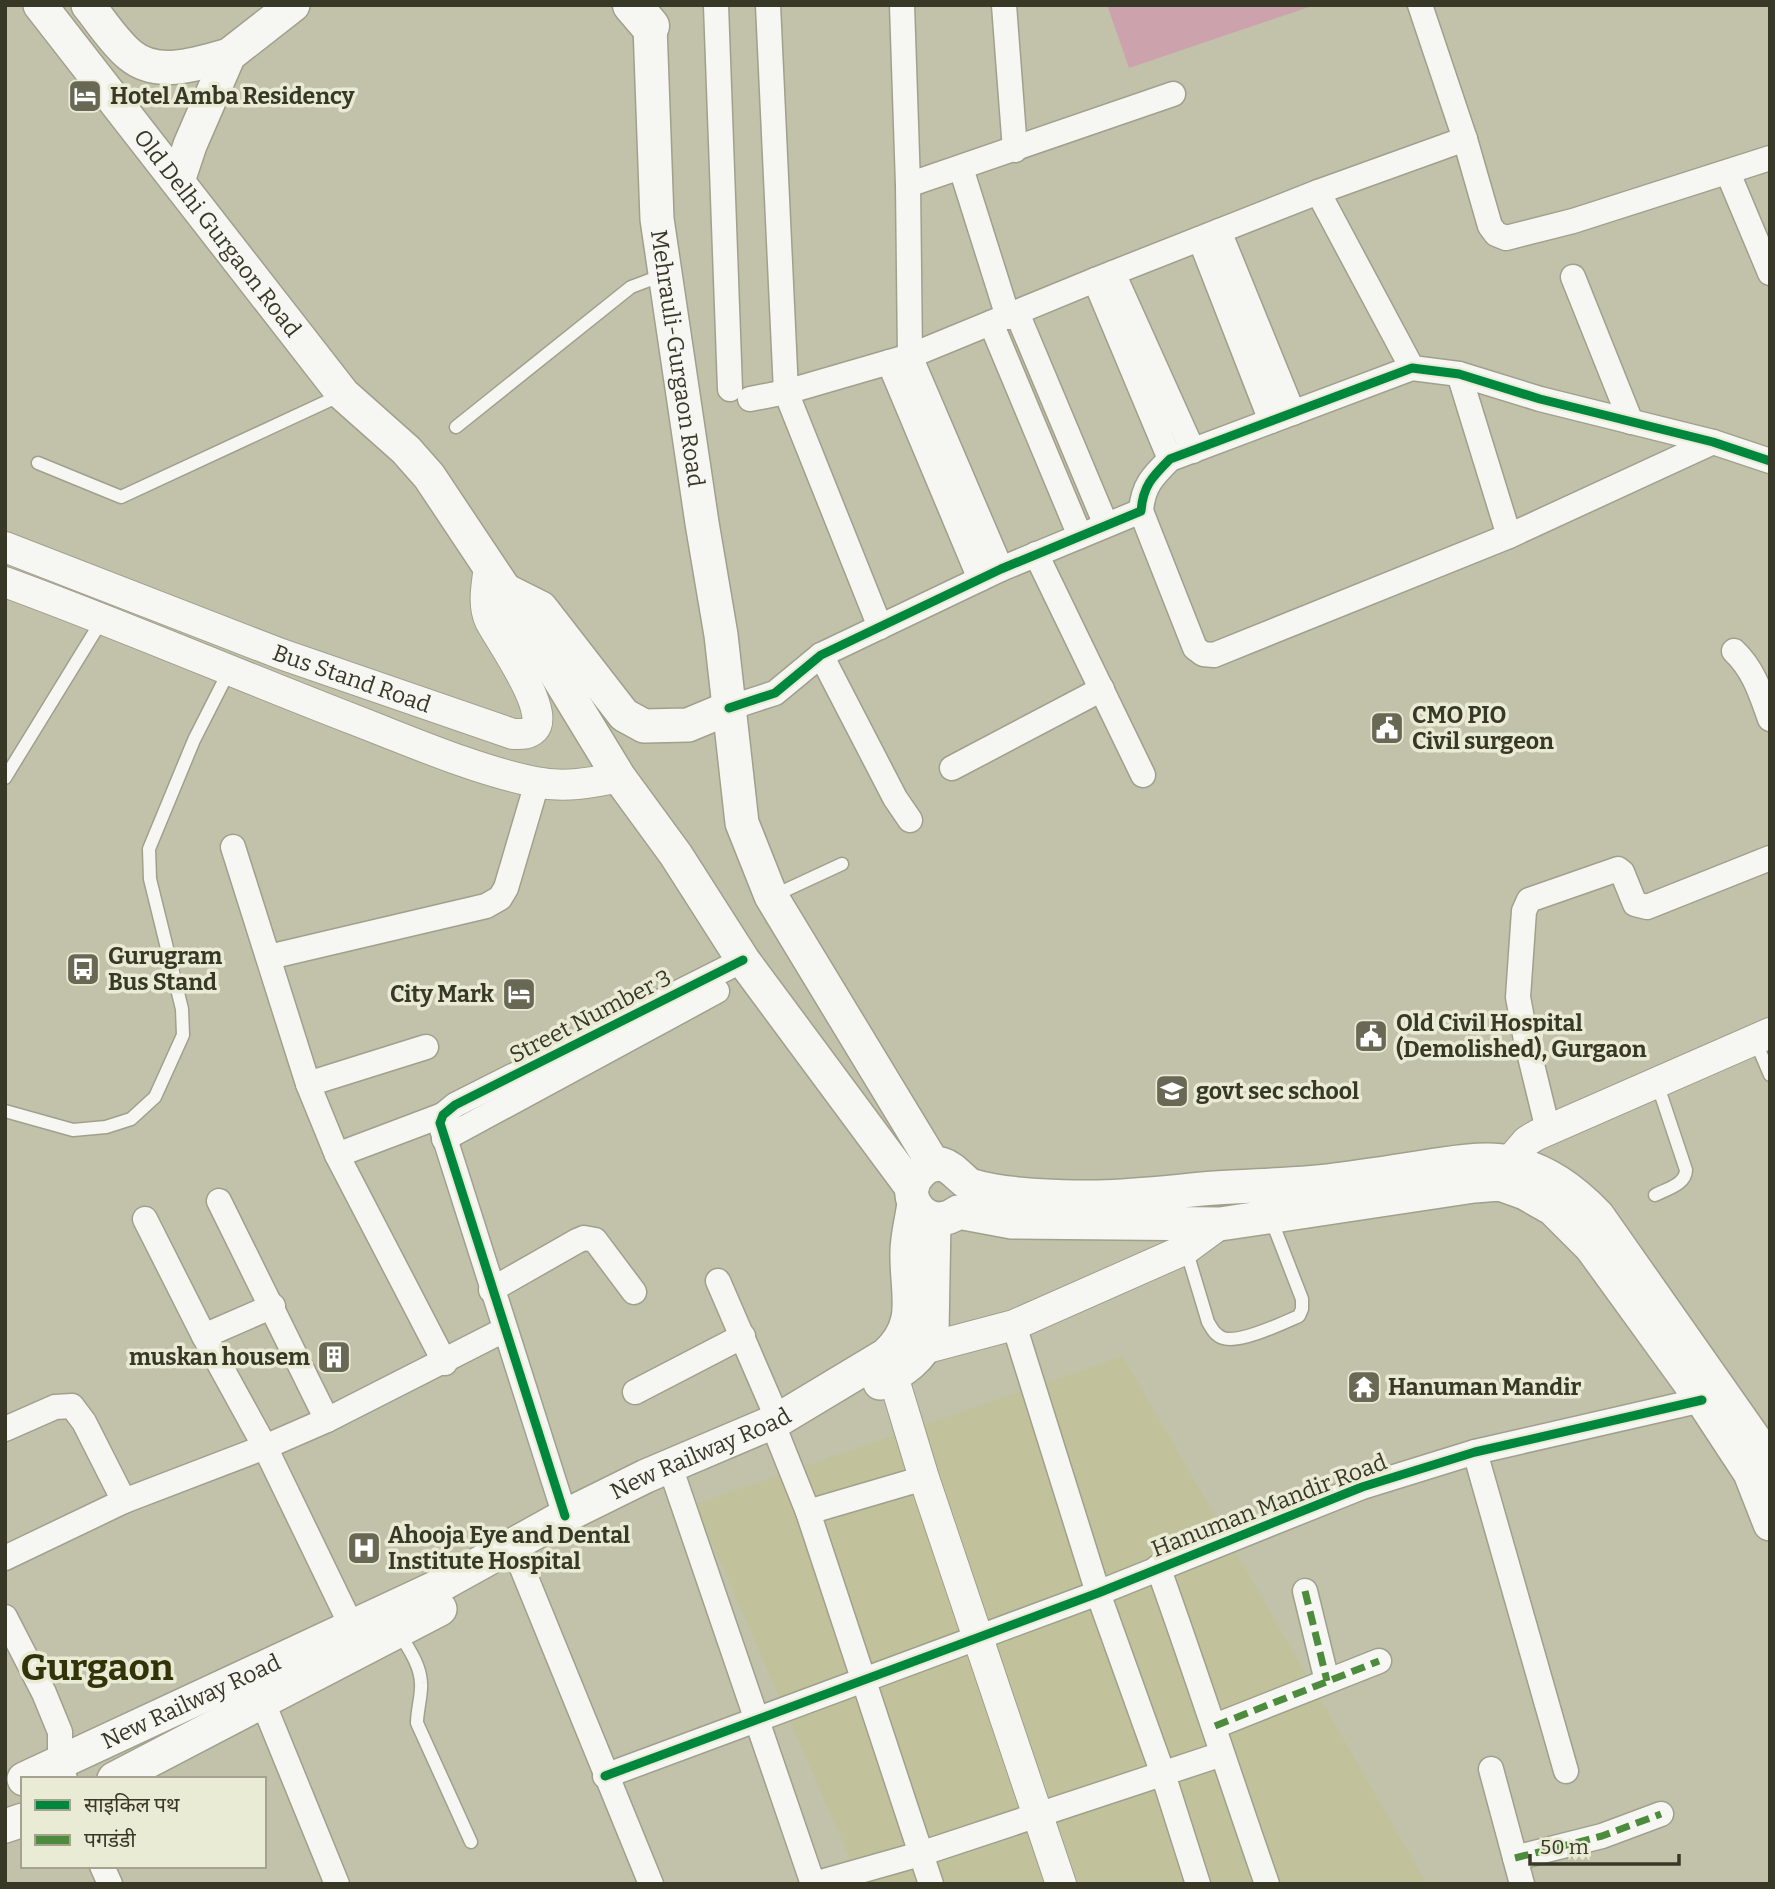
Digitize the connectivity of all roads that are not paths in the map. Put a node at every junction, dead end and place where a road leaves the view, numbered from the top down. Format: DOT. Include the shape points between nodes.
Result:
graph roads {
  1 [pos="40,5"];
  2 [pos="88,5"];
  3 [pos="293,5"];
  4 [pos="716,5"];
  5 [pos="768,5"];
  6 [pos="902,5"];
  7 [pos="1004,5"];
  8 [pos="1420,5"];
  9 [pos="644,12"];
  10 [pos="229,55"];
  11 [pos="1174,94"];
  12 [pos="1465,139"];
  13 [pos="1014,150"];
  14 [pos="1770,158"];
  15 [pos="961,168"];
  16 [pos="1728,173"];
  17 [pos="178,181"];
  18 [pos="908,186"];
  19 [pos="1318,192"];
  20 [pos="1210,235"];
  21 [pos="1770,273"];
  22 [pos="666,274"];
  23 [pos="1104,276"];
  24 [pos="1573,277"];
  25 [pos="1005,318"];
  26 [pos="900,359"];
  27 [pos="1412,368"];
  28 [pos="1459,374"];
  29 [pos="786,393"];
  30 [pos="343,394"];
  31 [pos="1282,417"];
  32 [pos="1630,422"];
  33 [pos="456,427"];
  34 [pos="1713,442"];
  35 [pos="1193,451"];
  36 [pos="1170,459"];
  37 [pos="1770,461"];
  38 [pos="38,463"];
  39 [pos="1141,511"];
  40 [pos="1107,525"];
  41 [pos="1080,536"];
  42 [pos="1508,536"];
  43 [pos="5,547"];
  44 [pos="1036,554"];
  45 [pos="991,574"];
  46 [pos="497,578"];
  47 [pos="5,582"];
  48 [pos="103,617"];
  49 [pos="880,627"];
  50 [pos="1734,651"];
  51 [pos="821,655"];
  52 [pos="229,671"];
  53 [pos="1102,689"];
  54 [pos="729,708"];
  55 [pos="1770,719"];
  56 [pos="952,768"];
  57 [pos="1143,775"];
  58 [pos="619,777"];
  59 [pos="5,778"];
  60 [pos="537,783"];
  61 [pos="910,820"];
  62 [pos="233,846"];
  63 [pos="1770,858"];
  64 [pos="842,864"];
  65 [pos="771,896"];
  66 [pos="269,957"];
  67 [pos="747,967"];
  68 [pos="1762,1037"];
  69 [pos="426,1047"];
  70 [pos="1770,1075"];
  71 [pos="1657,1083"];
  72 [pos="308,1084"];
  73 [pos="5,1111"];
  74 [pos="448,1120"];
  75 [pos="1548,1130"];
  76 [pos="337,1155"];
  77 [pos="1509,1162"];
  78 [pos="936,1195"];
  79 [pos="1655,1195"];
  80 [pos="219,1201"];
  81 [pos="1269,1215"];
  82 [pos="145,1219"];
  83 [pos="1220,1224"];
  84 [pos="1186,1249"];
  85 [pos="718,1281"];
  86 [pos="491,1290"];
  87 [pos="634,1292"];
  88 [pos="273,1306"];
  89 [pos="1014,1325"];
  90 [pos="504,1331"];
  91 [pos="204,1336"];
  92 [pos="743,1336"];
  93 [pos="926,1348"];
  94 [pos="444,1363"];
  95 [pos="893,1376"];
  96 [pos="635,1392"];
  97 [pos="1702,1400"];
  98 [pos="327,1420"];
  99 [pos="8,1421"];
  100 [pos="778,1429"];
  101 [pos="265,1447"];
  102 [pos="1475,1452"];
  103 [pos="1770,1461"];
  104 [pos="924,1478"];
  105 [pos="675,1481"];
  106 [pos="124,1501"];
  107 [pos="808,1512"];
  108 [pos="565,1516"];
  109 [pos="1770,1524"];
  110 [pos="5,1558"];
  111 [pos="520,1563"];
  112 [pos="1158,1567"];
  113 [pos="1305,1591"];
  114 [pos="1098,1593"];
  115 [pos="7,1625"];
  116 [pos="351,1625"];
  117 [pos="398,1630"];
  118 [pos="978,1637"];
  119 [pos="1379,1661"];
  120 [pos="1327,1681"];
  121 [pos="863,1682"];
  122 [pos="262,1700"];
  123 [pos="755,1719"];
  124 [pos="1215,1726"];
  125 [pos="1222,1754"];
  126 [pos="1491,1769"];
  127 [pos="62,1771"];
  128 [pos="1566,1772"];
  129 [pos="1163,1774"];
  130 [pos="605,1776"];
  131 [pos="33,1777"];
  132 [pos="118,1777"];
  133 [pos="21,1780"];
  134 [pos="5,1787"];
  135 [pos="1661,1814"];
  136 [pos="1038,1815"];
  137 [pos="471,1842"];
  138 [pos="920,1853"];
  139 [pos="1516,1858"];
  140 [pos="103,1868"];
  141 [pos="110,1884"];
  142 [pos="337,1884"];
  143 [pos="651,1884"];
  144 [pos="813,1884"];
  145 [pos="930,1884"];
  146 [pos="1061,1884"];
  147 [pos="1198,1884"];
  148 [pos="1267,1884"];
  149 [pos="1522,1884"];
  1 -- 17 [label="main road, Old Delhi Gurgaon Road"];
  2 -- 10 [label="main road" via="131,56 157,68"];
  3 -- 10 [label="main road"];
  4 -- 29 [label="street" via="740,394"];
  5 -- 29 [label="street"];
  6 -- 18 [label="street"];
  7 -- 13 [label="street"];
  8 -- 12 [label="street"];
  9 -- 22 [label="main road, Mehrauli-Gurgaon Road" via="657,219"];
  10 -- 17 [label="main road"];
  11 -- 13 [label="street"];
  12 -- 16 [label="street" via="1490,226 1506,238"];
  12 -- 19 [label="street"];
  13 -- 15 [label="street"];
  14 -- 16 [label="street"];
  15 -- 18 [label="street"];
  15 -- 25 [label="street"];
  16 -- 21 [label="street"];
  17 -- 30 [label="main road, Old Delhi Gurgaon Road"];
  18 -- 26 [label="street"];
  19 -- 20 [label="street"];
  19 -- 27 [label="street"];
  20 -- 23 [label="street"];
  20 -- 31 [label="street"];
  22 -- 33 [label="lane" via="631,287"];
  22 -- 54 [label="main road, Mehrauli-Gurgaon Road"];
  23 -- 25 [label="street"];
  23 -- 35 [label="street"];
  23 -- 36 [label="street"];
  24 -- 32 [label="street"];
  25 -- 26 [label="street"];
  25 -- 40 [label="street"];
  25 -- 41 [label="street"];
  26 -- 29 [label="street"];
  26 -- 45 [label="street"];
  27 -- 28 [label="street"];
  27 -- 31 [label="street"];
  28 -- 32 [label="street"];
  28 -- 42 [label="street"];
  29 -- 49 [label="street"];
  30 -- 38 [label="lane" via="121,497"];
  30 -- 46 [label="main road, Old Delhi Gurgaon Road" via="429,476"];
  31 -- 35 [label="street"];
  32 -- 34 [label="street"];
  34 -- 37 [label="street"];
  34 -- 42 [label="street"];
  35 -- 36 [label="street"];
  36 -- 39 [label="street" via="1142,494"];
  39 -- 40 [label="street"];
  39 -- 42 [label="street" via="1195,648 1214,655"];
  40 -- 41 [label="street"];
  41 -- 44 [label="street"];
  43 -- 46 [label="street, Bus Stand Road" via="281,654 513,734 526,734 537,722 535,709 489,619 485,596"];
  44 -- 45 [label="street"];
  44 -- 53 [label="street"];
  45 -- 49 [label="street"];
  46 -- 54 [label="main road" via="541,608 624,715 644,726 688,725"];
  46 -- 58 [label="main road, Old Delhi Gurgaon Road"];
  47 -- 48 [label="street, Bus Stand Road"];
  48 -- 52 [label="street, Bus Stand Road"];
  48 -- 59 [label="lane"];
  49 -- 51 [label="street"];
  50 -- 55 [label="street" via="1757,682"];
  51 -- 54 [label="street" via="775,693"];
  51 -- 61 [label="street"];
  52 -- 60 [label="street, Bus Stand Road" via="411,742"];
  52 -- 73 [label="lane" via="194,740 149,849 149,879 182,1009 183,1035 155,1097 131,1119 106,1127 73,1130"];
  53 -- 56 [label="street"];
  53 -- 57 [label="street"];
  54 -- 65 [label="main road, Mehrauli-Gurgaon Road" via="742,823"];
  58 -- 60 [label="street, Bus Stand Road" via="584,784"];
  58 -- 67 [label="main road, Old Delhi Gurgaon Road" via="676,855"];
  60 -- 66 [label="street" via="506,888 499,898 486,906"];
  62 -- 66 [label="street"];
  63 -- 75 [label="street" via="1647,907 1635,904 1618,869 1529,900 1524,911 1518,997"];
  64 -- 65 [label="lane"];
  65 -- 78 [label="main road, Mehrauli-Gurgaon Road"];
  66 -- 72 [label="street"];
  67 -- 74 [label="street"];
  67 -- 74 [label="street, Street Number 3"];
  67 -- 78 [label="main road, Old Delhi Gurgaon Road"];
  68 -- 70 [label="lane"];
  68 -- 71 [label="street"];
  69 -- 72 [label="street"];
  71 -- 75 [label="street"];
  71 -- 79 [label="lane" via="1686,1176"];
  72 -- 76 [label="street"];
  74 -- 76 [label="street"];
  74 -- 86 [label="street"];
  75 -- 77 [label="street" via="1527,1141"];
  76 -- 94 [label="street"];
  77 -- 78 [label="main road" via="1470,1161 1338,1180 1099,1197 989,1191"];
  77 -- 103 [label="main road" via="1558,1181 1598,1216"];
  78 -- 83 [label="main road" via="1012,1222"];
  78 -- 93 [label="main road" via="932,1334"];
  78 -- 100 [label="main road, New Railway Road" via="907,1250 908,1324 899,1344"];
  80 -- 88 [label="street"];
  81 -- 83 [label="main road"];
  81 -- 84 [label="lane" via="1302,1299 1299,1316 1290,1320 1241,1338 1222,1338 1213,1332"];
  81 -- 97 [label="main road" via="1474,1186 1500,1184 1525,1193 1553,1209 1591,1247"];
  82 -- 91 [label="street"];
  83 -- 84 [label="street"];
  84 -- 89 [label="street"];
  85 -- 92 [label="street"];
  86 -- 87 [label="street" via="576,1241 590,1238"];
  86 -- 90 [label="street"];
  88 -- 91 [label="street"];
  88 -- 98 [label="street"];
  89 -- 93 [label="street"];
  89 -- 114 [label="street"];
  90 -- 94 [label="street"];
  90 -- 108 [label="street"];
  91 -- 101 [label="street"];
  92 -- 96 [label="street"];
  92 -- 100 [label="street"];
  93 -- 95 [label="main road, New Railway Road"];
  94 -- 98 [label="street"];
  95 -- 100 [label="main road, New Railway Road"];
  95 -- 104 [label="street"];
  97 -- 102 [label="street, Hanuman Mandir Road"];
  97 -- 109 [label="main road" via="1750,1473"];
  98 -- 101 [label="street"];
  99 -- 106 [label="street" via="72,1406"];
  100 -- 105 [label="main road, New Railway Road"];
  100 -- 107 [label="street"];
  100 -- 108 [label="main road, New Railway Road" via="646,1476"];
  101 -- 106 [label="street"];
  101 -- 116 [label="street"];
  102 -- 112 [label="street, Hanuman Mandir Road" via="1362,1487"];
  102 -- 128 [label="street"];
  104 -- 107 [label="street"];
  104 -- 118 [label="street"];
  105 -- 111 [label="main road, New Railway Road"];
  105 -- 123 [label="street"];
  106 -- 110 [label="street"];
  107 -- 121 [label="street"];
  108 -- 116 [label="main road, New Railway Road" via="437,1587"];
  111 -- 117 [label="main road, New Railway Road"];
  111 -- 130 [label="street"];
  112 -- 114 [label="street, Hanuman Mandir Road"];
  112 -- 124 [label="street"];
  113 -- 120 [label="street"];
  114 -- 118 [label="street, Hanuman Mandir Road"];
  114 -- 129 [label="street"];
  115 -- 127 [label="street" via="60,1732"];
  116 -- 127 [label="main road, New Railway Road"];
  117 -- 122 [label="main road, New Railway Road"];
  117 -- 137 [label="lane" via="419,1671 417,1723"];
  118 -- 121 [label="street, Hanuman Mandir Road"];
  118 -- 136 [label="street"];
  119 -- 120 [label="street"];
  120 -- 124 [label="street"];
  121 -- 123 [label="street, Hanuman Mandir Road"];
  121 -- 138 [label="street"];
  122 -- 132 [label="main road, New Railway Road"];
  122 -- 142 [label="street"];
  123 -- 130 [label="street, Hanuman Mandir Road"];
  123 -- 144 [label="street"];
  124 -- 125 [label="street"];
  125 -- 129 [label="street"];
  125 -- 148 [label="street"];
  126 -- 139 [label="street"];
  127 -- 131 [label="main road, New Railway Road"];
  129 -- 136 [label="street"];
  129 -- 147 [label="street"];
  130 -- 143 [label="street"];
  133 -- 134 [label="main road, New Railway Road"];
  135 -- 139 [label="street" via="1602,1836"];
  136 -- 138 [label="street"];
  136 -- 146 [label="street"];
  138 -- 144 [label="street"];
  138 -- 145 [label="street"];
  139 -- 149 [label="street"];
  140 -- 141 [label="street"];
}
